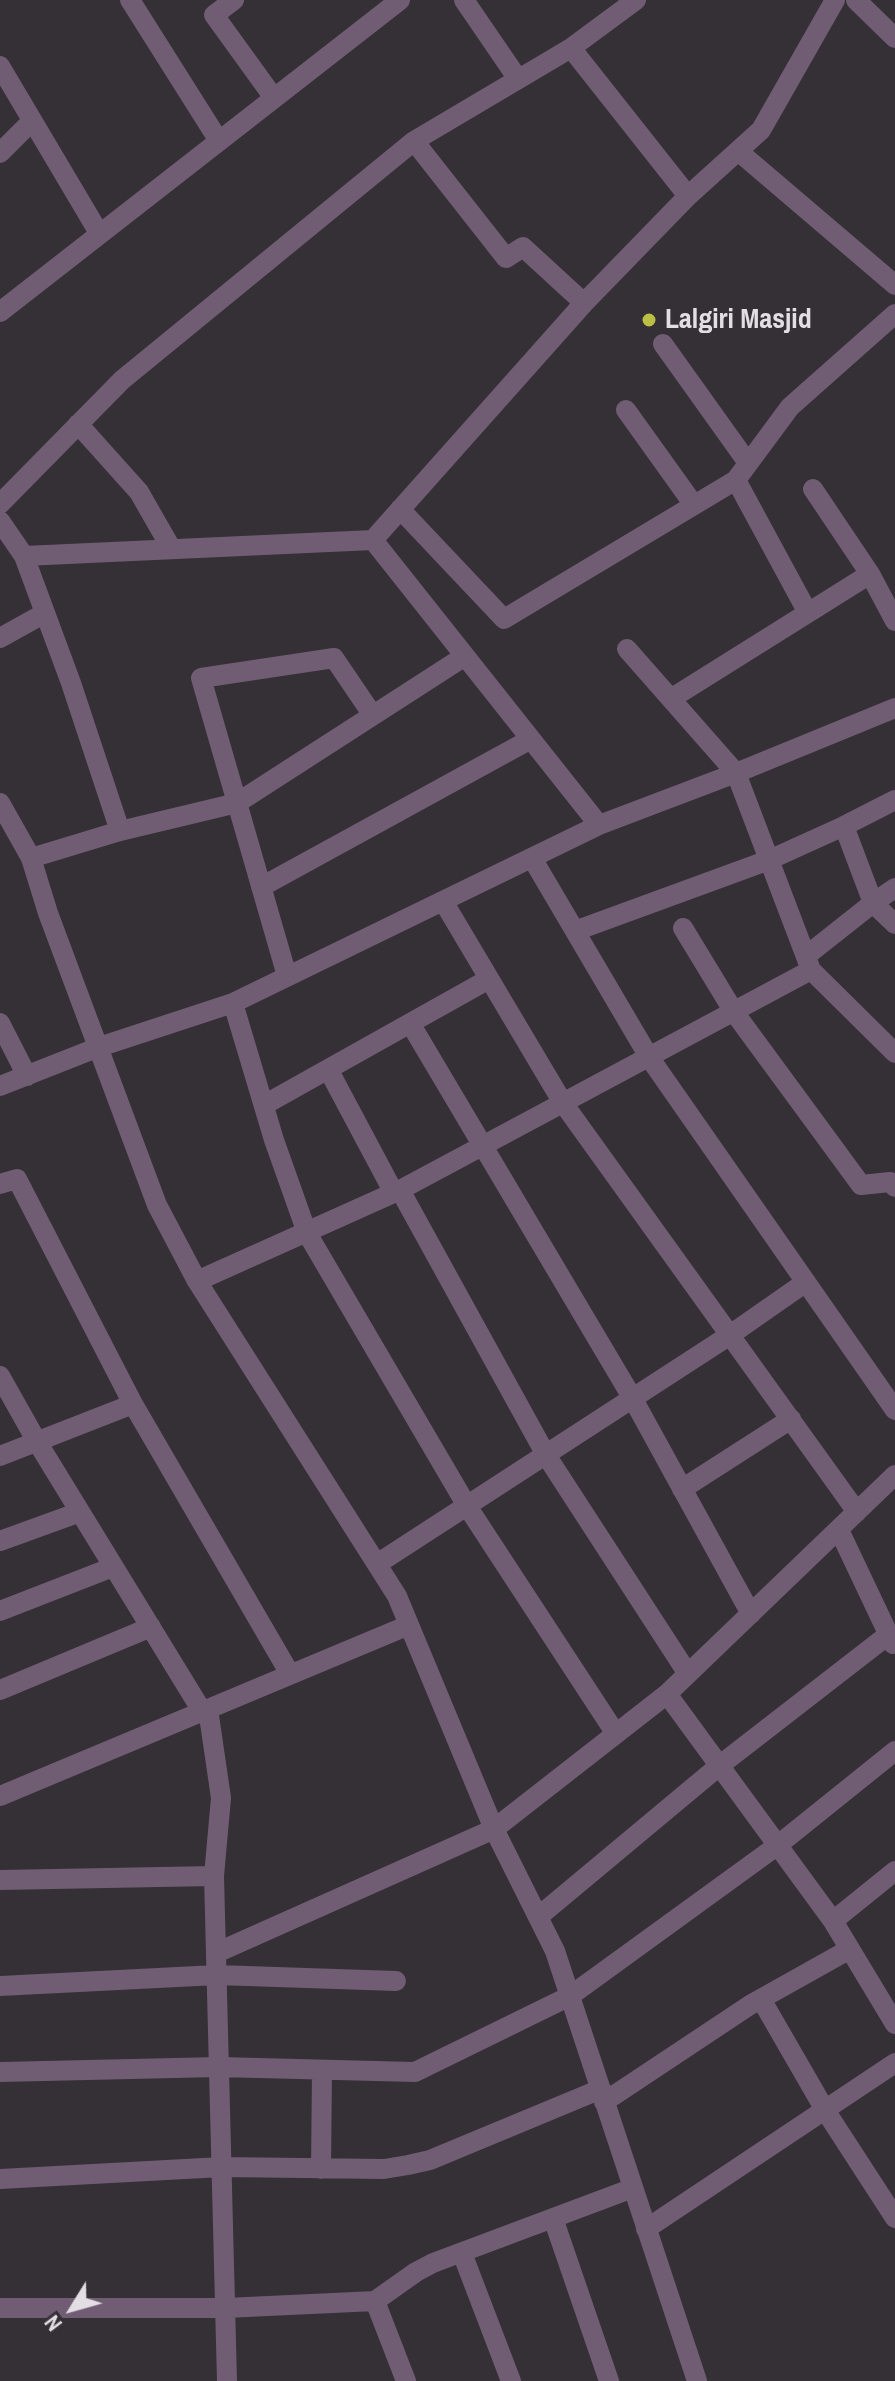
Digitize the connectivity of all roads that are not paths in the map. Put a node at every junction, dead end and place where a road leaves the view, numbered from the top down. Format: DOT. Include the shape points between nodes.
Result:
graph roads {
  1 [pos="130,0"];
  2 [pos="234,0"];
  3 [pos="400,0"];
  4 [pos="636,0"];
  5 [pos="835,0"];
  6 [pos="856,0"];
  7 [pos="466,1"];
  8 [pos="895,38"];
  9 [pos="571,48"];
  10 [pos="0,66"];
  11 [pos="518,79"];
  12 [pos="274,98"];
  13 [pos="32,121"];
  14 [pos="219,141"];
  15 [pos="414,141"];
  16 [pos="738,151"];
  17 [pos="0,153"];
  18 [pos="688,196"];
  19 [pos="99,233"];
  20 [pos="895,285"];
  21 [pos="584,303"];
  22 [pos="0,312"];
  23 [pos="895,314"];
  24 [pos="663,344"];
  25 [pos="626,410"];
  26 [pos="78,424"];
  27 [pos="742,472"];
  28 [pos="813,489"];
  29 [pos="0,504"];
  30 [pos="694,505"];
  31 [pos="400,509"];
  32 [pos="0,521"];
  33 [pos="373,540"];
  34 [pos="171,548"];
  35 [pos="24,556"];
  36 [pos="870,574"];
  37 [pos="45,613"];
  38 [pos="808,613"];
  39 [pos="895,621"];
  40 [pos="0,638"];
  41 [pos="627,649"];
  42 [pos="465,656"];
  43 [pos="672,698"];
  44 [pos="895,708"];
  45 [pos="372,714"];
  46 [pos="531,739"];
  47 [pos="736,773"];
  48 [pos="895,800"];
  49 [pos="0,803"];
  50 [pos="237,803"];
  51 [pos="599,825"];
  52 [pos="844,826"];
  53 [pos="120,831"];
  54 [pos="31,858"];
  55 [pos="532,858"];
  56 [pos="769,860"];
  57 [pos="261,887"];
  58 [pos="895,888"];
  59 [pos="443,901"];
  60 [pos="873,903"];
  61 [pos="895,924"];
  62 [pos="683,928"];
  63 [pos="575,931"];
  64 [pos="808,963"];
  65 [pos="287,976"];
  66 [pos="489,979"];
  67 [pos="233,1003"];
  68 [pos="734,1012"];
  69 [pos="0,1023"];
  70 [pos="410,1023"];
  71 [pos="99,1047"];
  72 [pos="895,1053"];
  73 [pos="649,1057"];
  74 [pos="328,1069"];
  75 [pos="27,1076"];
  76 [pos="0,1086"];
  77 [pos="563,1103"];
  78 [pos="264,1105"];
  79 [pos="483,1145"];
  80 [pos="0,1184"];
  81 [pos="895,1187"];
  82 [pos="397,1191"];
  83 [pos="307,1233"];
  84 [pos="197,1281"];
  85 [pos="806,1282"];
  86 [pos="730,1335"];
  87 [pos="0,1376"];
  88 [pos="633,1399"];
  89 [pos="133,1404"];
  90 [pos="895,1410"];
  91 [pos="791,1419"];
  92 [pos="36,1440"];
  93 [pos="546,1455"];
  94 [pos="0,1456"];
  95 [pos="895,1475"];
  96 [pos="682,1489"];
  97 [pos="467,1506"];
  98 [pos="80,1512"];
  99 [pos="857,1512"];
  100 [pos="839,1530"];
  101 [pos="0,1541"];
  102 [pos="377,1564"];
  103 [pos="113,1567"];
  104 [pos="0,1611"];
  105 [pos="751,1614"];
  106 [pos="409,1625"];
  107 [pos="151,1627"];
  108 [pos="891,1641"];
  109 [pos="290,1674"];
  110 [pos="688,1674"];
  111 [pos="0,1690"];
  112 [pos="667,1694"];
  113 [pos="205,1710"];
  114 [pos="616,1734"];
  115 [pos="895,1751"];
  116 [pos="719,1766"];
  117 [pos="0,1796"];
  118 [pos="494,1829"];
  119 [pos="778,1845"];
  120 [pos="895,1871"];
  121 [pos="214,1876"];
  122 [pos="0,1880"];
  123 [pos="538,1917"];
  124 [pos="833,1921"];
  125 [pos="850,1949"];
  126 [pos="216,1953"];
  127 [pos="217,1975"];
  128 [pos="396,1981"];
  129 [pos="0,1986"];
  130 [pos="570,1996"];
  131 [pos="761,1999"];
  132 [pos="892,2010"];
  133 [pos="895,2063"];
  134 [pos="219,2067"];
  135 [pos="322,2071"];
  136 [pos="0,2072"];
  137 [pos="603,2095"];
  138 [pos="825,2110"];
  139 [pos="222,2167"];
  140 [pos="321,2169"];
  141 [pos="0,2179"];
  142 [pos="633,2188"];
  143 [pos="553,2218"];
  144 [pos="895,2218"];
  145 [pos="646,2229"];
  146 [pos="462,2253"];
  147 [pos="375,2301"];
  148 [pos="0,2308"];
  149 [pos="226,2308"];
  150 [pos="227,2381"];
  151 [pos="406,2381"];
  152 [pos="511,2381"];
  153 [pos="609,2381"];
  154 [pos="697,2381"];
  1 -- 14 [label="street"];
  2 -- 12 [label="street" via="214,15"];
  3 -- 12 [label="street"];
  4 -- 9 [label="street"];
  5 -- 16 [label="street" via="761,130"];
  6 -- 8 [label="street"];
  7 -- 11 [label="street"];
  9 -- 11 [label="street"];
  9 -- 18 [label="street"];
  10 -- 13 [label="street"];
  11 -- 15 [label="street"];
  12 -- 14 [label="street"];
  13 -- 17 [label="street"];
  13 -- 19 [label="street"];
  14 -- 19 [label="street"];
  15 -- 21 [label="street" via="506,258 523,247"];
  15 -- 26 [label="street" via="122,380"];
  16 -- 18 [label="street"];
  16 -- 20 [label="street"];
  18 -- 21 [label="street"];
  19 -- 22 [label="street"];
  21 -- 31 [label="street"];
  23 -- 27 [label="street" via="790,407"];
  24 -- 27 [label="street"];
  25 -- 30 [label="street"];
  26 -- 29 [label="street"];
  26 -- 34 [label="street" via="139,492"];
  27 -- 30 [label="street"];
  27 -- 38 [label="street"];
  28 -- 36 [label="street"];
  30 -- 31 [label="street" via="504,619"];
  31 -- 33 [label="street"];
  32 -- 35 [label="street"];
  33 -- 34 [label="street"];
  33 -- 42 [label="street"];
  34 -- 35 [label="street"];
  35 -- 37 [label="street"];
  36 -- 38 [label="street"];
  36 -- 39 [label="street"];
  37 -- 40 [label="street"];
  37 -- 53 [label="street"];
  38 -- 43 [label="street"];
  41 -- 43 [label="street"];
  42 -- 45 [label="street"];
  42 -- 46 [label="street"];
  43 -- 47 [label="street"];
  44 -- 47 [label="street"];
  45 -- 50 [label="street"];
  45 -- 50 [label="street" via="334,658 201,678"];
  46 -- 51 [label="street"];
  46 -- 57 [label="street"];
  47 -- 51 [label="street"];
  47 -- 56 [label="street"];
  48 -- 52 [label="street"];
  49 -- 54 [label="street"];
  50 -- 53 [label="street"];
  50 -- 57 [label="street"];
  51 -- 55 [label="street"];
  52 -- 56 [label="street"];
  52 -- 60 [label="street"];
  53 -- 54 [label="street"];
  54 -- 71 [label="street"];
  55 -- 59 [label="street"];
  55 -- 63 [label="street"];
  56 -- 63 [label="street"];
  56 -- 64 [label="street"];
  57 -- 65 [label="street"];
  58 -- 60 [label="street"];
  59 -- 65 [label="street"];
  59 -- 66 [label="street"];
  60 -- 61 [label="street"];
  60 -- 64 [label="street"];
  62 -- 68 [label="street"];
  63 -- 73 [label="street"];
  64 -- 68 [label="street"];
  64 -- 72 [label="street"];
  65 -- 67 [label="street"];
  66 -- 70 [label="street"];
  66 -- 77 [label="street"];
  67 -- 71 [label="street"];
  67 -- 78 [label="street"];
  68 -- 73 [label="street"];
  68 -- 81 [label="street" via="861,1185 890,1182"];
  69 -- 75 [label="street"];
  70 -- 74 [label="street"];
  70 -- 79 [label="street"];
  71 -- 75 [label="street"];
  71 -- 84 [label="street" via="157,1205"];
  73 -- 77 [label="street"];
  73 -- 85 [label="street"];
  74 -- 78 [label="street"];
  74 -- 82 [label="street"];
  75 -- 76 [label="street"];
  77 -- 79 [label="street"];
  77 -- 86 [label="street"];
  78 -- 83 [label="street"];
  79 -- 82 [label="street"];
  79 -- 88 [label="street"];
  80 -- 89 [label="street" via="17,1179"];
  82 -- 83 [label="street"];
  82 -- 93 [label="street"];
  83 -- 84 [label="street"];
  83 -- 97 [label="street"];
  84 -- 102 [label="street"];
  85 -- 86 [label="street"];
  85 -- 90 [label="street"];
  86 -- 88 [label="street"];
  86 -- 91 [label="street"];
  87 -- 92 [label="street"];
  88 -- 93 [label="street"];
  88 -- 96 [label="street"];
  89 -- 92 [label="street"];
  89 -- 109 [label="street"];
  91 -- 96 [label="street"];
  91 -- 99 [label="street"];
  92 -- 94 [label="street"];
  92 -- 98 [label="street"];
  93 -- 97 [label="street"];
  93 -- 110 [label="street"];
  95 -- 99 [label="street"];
  96 -- 105 [label="street"];
  97 -- 102 [label="street"];
  97 -- 114 [label="street"];
  98 -- 101 [label="street"];
  98 -- 103 [label="street"];
  99 -- 100 [label="street"];
  100 -- 105 [label="street"];
  100 -- 108 [label="street"];
  102 -- 106 [label="street"];
  103 -- 104 [label="street"];
  103 -- 107 [label="street"];
  105 -- 110 [label="street"];
  106 -- 109 [label="street"];
  106 -- 118 [label="street"];
  107 -- 111 [label="street"];
  107 -- 113 [label="street"];
  108 -- 116 [label="street"];
  109 -- 113 [label="street"];
  110 -- 112 [label="street"];
  112 -- 114 [label="street"];
  112 -- 116 [label="street"];
  113 -- 117 [label="street"];
  113 -- 121 [label="street" via="221,1798"];
  114 -- 118 [label="street"];
  115 -- 119 [label="street"];
  116 -- 119 [label="street"];
  116 -- 123 [label="street"];
  118 -- 123 [label="street"];
  118 -- 126 [label="street"];
  119 -- 124 [label="street"];
  119 -- 130 [label="street"];
  120 -- 124 [label="street"];
  121 -- 122 [label="street"];
  121 -- 126 [label="street"];
  123 -- 130 [label="street"];
  124 -- 125 [label="street"];
  125 -- 131 [label="street"];
  125 -- 132 [label="street"];
  126 -- 127 [label="street"];
  127 -- 128 [label="street"];
  127 -- 129 [label="street"];
  127 -- 134 [label="street"];
  130 -- 135 [label="street" via="415,2072"];
  130 -- 137 [label="street"];
  131 -- 137 [label="street"];
  131 -- 138 [label="street"];
  133 -- 138 [label="street"];
  134 -- 135 [label="street"];
  134 -- 136 [label="street"];
  134 -- 139 [label="street"];
  135 -- 140 [label="street"];
  137 -- 140 [label="street" via="430,2160 384,2169"];
  137 -- 142 [label="street"];
  138 -- 144 [label="street"];
  138 -- 145 [label="street"];
  139 -- 140 [label="street"];
  139 -- 141 [label="street"];
  139 -- 149 [label="street"];
  142 -- 143 [label="street"];
  142 -- 145 [label="street"];
  143 -- 146 [label="street"];
  143 -- 153 [label="street"];
  145 -- 154 [label="street"];
  146 -- 147 [label="street" via="416,2272"];
  146 -- 152 [label="street"];
  147 -- 149 [label="street"];
  147 -- 151 [label="street"];
  148 -- 149 [label="street"];
  149 -- 150 [label="street"];
}
